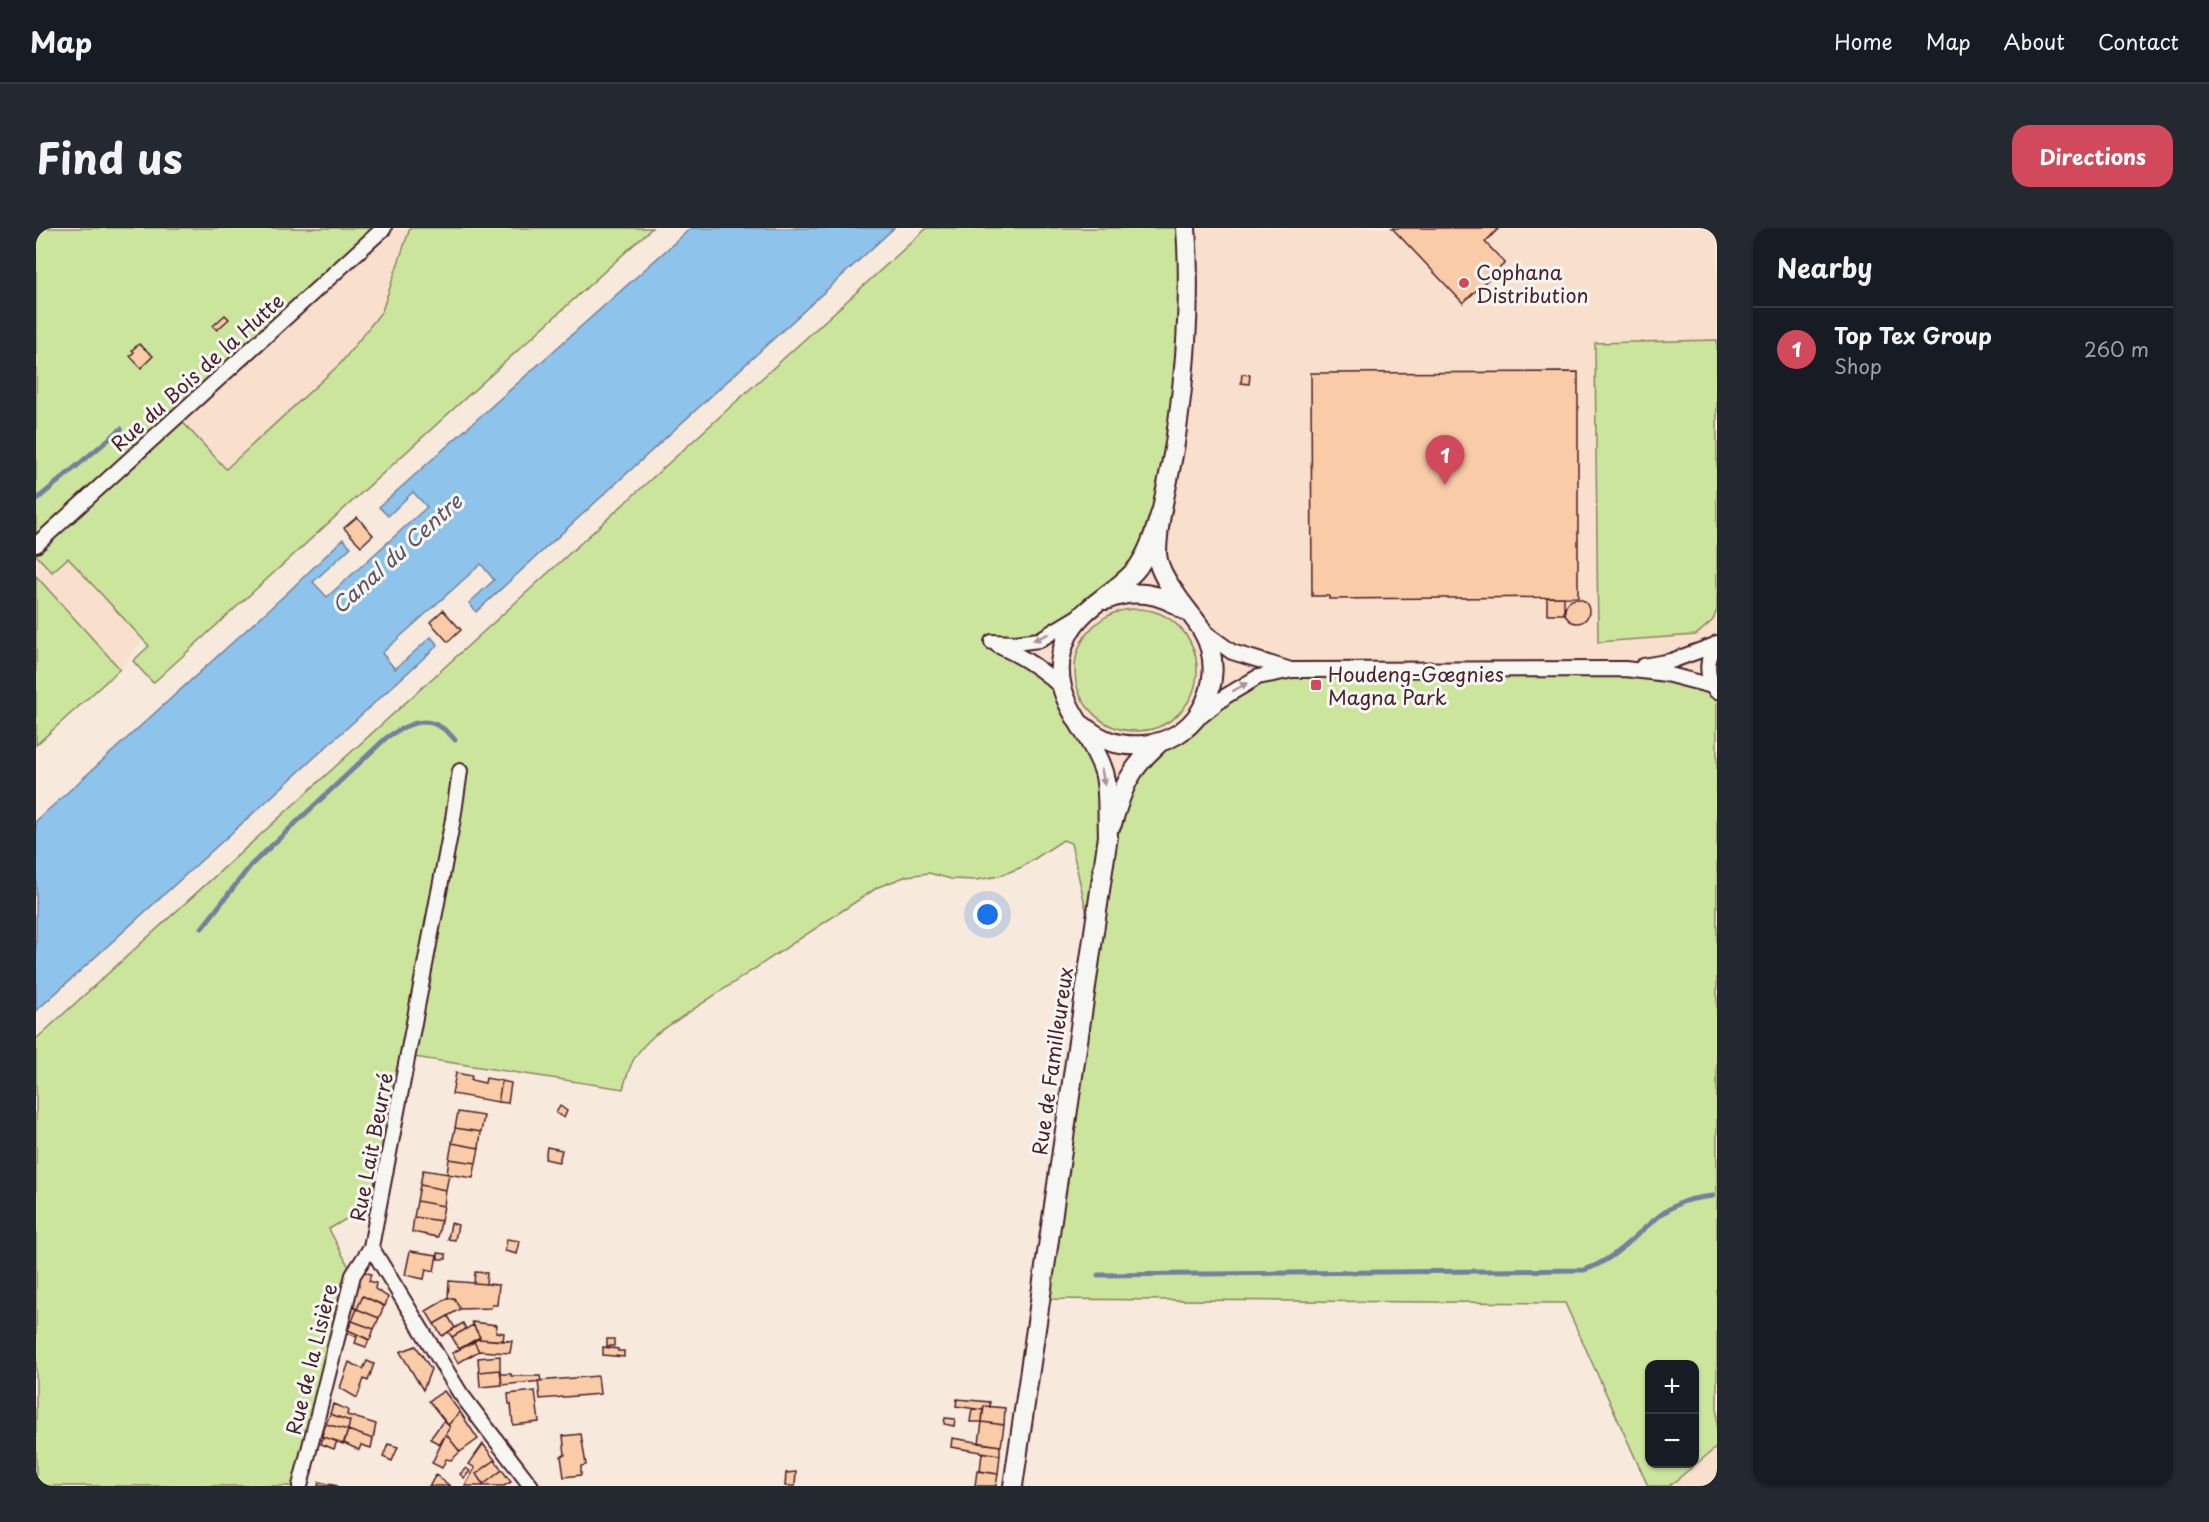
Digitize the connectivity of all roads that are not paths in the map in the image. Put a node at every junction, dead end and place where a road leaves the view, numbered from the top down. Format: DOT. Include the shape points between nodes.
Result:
graph roads {
  1 [pos="384,228"];
  2 [pos="1186,228"];
  3 [pos="1161,512"];
  4 [pos="36,545"];
  5 [pos="1091,608"];
  6 [pos="1190,615"];
  7 [pos="1202,630"];
  8 [pos="1716,644"];
  9 [pos="1625,669"];
  10 [pos="1293,670"];
  11 [pos="1061,687"];
  12 [pos="1715,689"];
  13 [pos="1195,720"];
  14 [pos="1080,723"];
  15 [pos="1158,744"];
  16 [pos="460,771"];
  17 [pos="1108,836"];
  18 [pos="371,1247"];
  19 [pos="300,1486"];
  20 [pos="531,1486"];
  21 [pos="1013,1486"];
  1 -- 4 [label="street, Rue du Bois de la Hutte"];
  2 -- 3 [label="street, Rue de Familleureux" via="1189,317 1176,438"];
  3 -- 5 [label="street, Rue de Familleureux" via="1150,546 1137,568"];
  3 -- 6 [label="street, Rue de Familleureux" via="1157,555 1165,579"];
  5 -- 6 [label="street, Rue de Familleureux" via="1116,596 1134,593 1173,602"];
  5 -- 11 [label="street, Rue de Familleureux" via="1067,636 1059,662"];
  5 -- 11 [label="street, one-way" via="1039,640 992,642 1043,669"];
  6 -- 7 [label="street, Rue de Familleureux"];
  7 -- 10 [label="street" via="1232,652"];
  7 -- 13 [label="street, Rue de Familleureux" via="1211,651 1213,673 1211,689"];
  8 -- 9 [label="street" via="1671,661"];
  8 -- 12 [label="street" via="1708,665 1708,676"];
  9 -- 10 [label="street"];
  9 -- 12 [label="street" via="1666,674"];
  13 -- 10 [label="street, one-way" via="1258,677"];
  11 -- 14 [label="street, Rue de Familleureux" via="1067,705"];
  13 -- 15 [label="street, Rue de Familleureux"];
  14 -- 15 [label="street, Rue de Familleureux" via="1096,736 1124,746"];
  14 -- 17 [label="street, Rue de Familleureux, one-way" via="1104,774"];
  15 -- 17 [label="street" via="1138,762 1122,789"];
  16 -- 18 [label="street, Rue Lait Beurré"];
  17 -- 21 [label="street, Rue de Familleureux"];
  18 -- 19 [label="street, Rue de la Lisière" via="353,1275"];
  18 -- 20 [label="street, Rue Lait Beurré" via="460,1393"];
}
